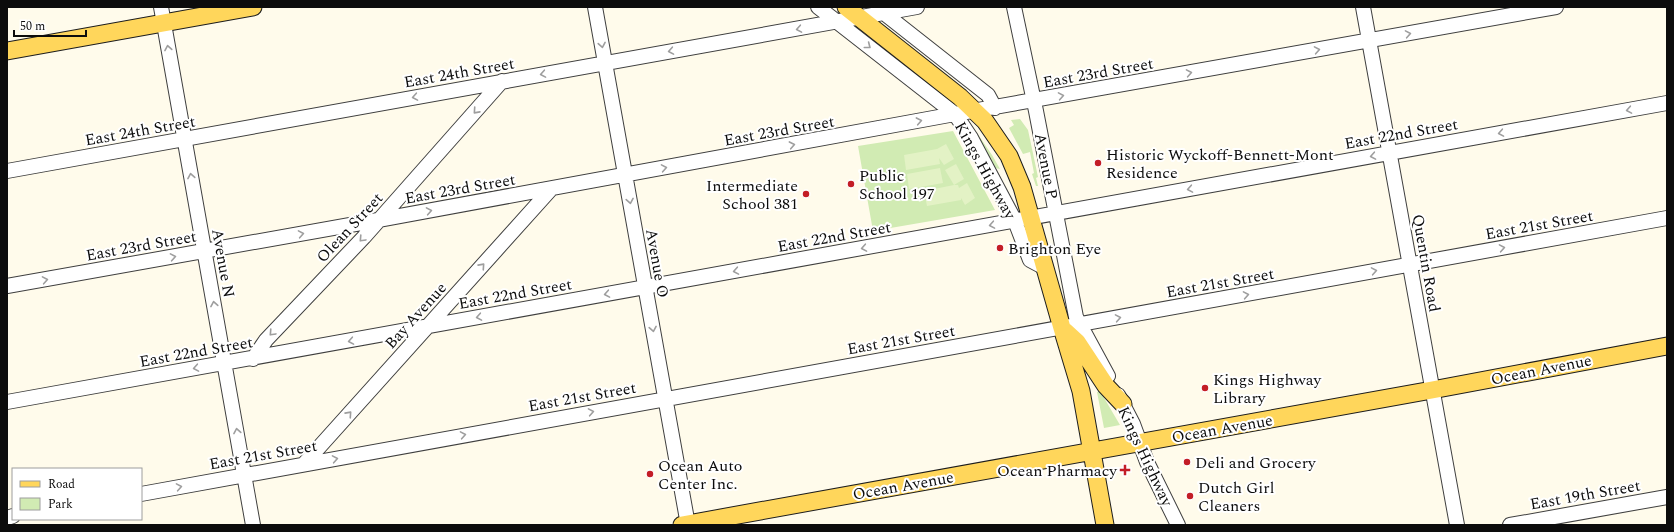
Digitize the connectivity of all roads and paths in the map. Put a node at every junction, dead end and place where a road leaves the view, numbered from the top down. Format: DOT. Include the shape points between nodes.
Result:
graph roads {
  1 [pos="253,7"];
  2 [pos="595,7"];
  3 [pos="818,7"];
  4 [pos="846,7"];
  5 [pos="917,7"];
  6 [pos="1014,7"];
  7 [pos="1363,7"];
  8 [pos="1556,7"];
  9 [pos="881,10"];
  10 [pos="162,15"];
  11 [pos="860,18"];
  12 [pos="838,22"];
  13 [pos="1369,41"];
  14 [pos="7,51"];
  15 [pos="605,63"];
  16 [pos="502,82"];
  17 [pos="1034,101"];
  18 [pos="1667,103"];
  19 [pos="995,108"];
  20 [pos="974,111"];
  21 [pos="955,114"];
  22 [pos="184,139"];
  23 [pos="1390,153"];
  24 [pos="7,171"];
  25 [pos="625,175"];
  26 [pos="552,189"];
  27 [pos="1056,213"];
  28 [pos="1667,218"];
  29 [pos="378,220"];
  30 [pos="1023,220"];
  31 [pos="204,251"];
  32 [pos="1410,265"];
  33 [pos="7,286"];
  34 [pos="646,287"];
  35 [pos="1080,325"];
  36 [pos="427,327"];
  37 [pos="1062,328"];
  38 [pos="1667,346"];
  39 [pos="253,359"];
  40 [pos="224,363"];
  41 [pos="1432,390"];
  42 [pos="666,399"];
  43 [pos="7,402"];
  44 [pos="1123,404"];
  45 [pos="1140,442"];
  46 [pos="1092,451"];
  47 [pos="304,464"];
  48 [pos="245,475"];
  49 [pos="142,494"];
  50 [pos="1667,497"];
  51 [pos="253,525"];
  52 [pos="686,525"];
  53 [pos="1105,525"];
  54 [pos="1178,525"];
  55 [pos="1457,525"];
  56 [pos="1510,525"];
  1 -- 10 [label="main road"];
  2 -- 15 [label="street, Avenue O, one-way"];
  3 -- 12 [label="street, Kings Highway"];
  4 -- 11 [label="main road, Kings Highway"];
  5 -- 9 [label="street, East 24th Street"];
  6 -- 17 [label="street, Avenue P"];
  7 -- 13 [label="street, Quentin Road"];
  13 -- 8 [label="street, East 23rd Street, one-way"];
  9 -- 11 [label="street, East 24th Street"];
  9 -- 19 [label="street" via="988,95"];
  10 -- 14 [label="main road"];
  22 -- 10 [label="street, Avenue N, one-way"];
  11 -- 12 [label="street, East 24th Street"];
  11 -- 20 [label="main road, Kings Highway" via="938,79"];
  12 -- 15 [label="street, East 24th Street, one-way"];
  12 -- 21 [label="street, Kings Highway, one-way"];
  17 -- 13 [label="street, East 23rd Street, one-way"];
  13 -- 23 [label="street, Quentin Road"];
  15 -- 16 [label="street, East 24th Street, one-way"];
  15 -- 25 [label="street, Avenue O"];
  16 -- 22 [label="street, East 24th Street, one-way"];
  16 -- 29 [label="street, Olean Street, one-way"];
  17 -- 19 [label="street, East 23rd Street"];
  17 -- 27 [label="street, Avenue P"];
  18 -- 23 [label="street, East 22nd Street, one-way"];
  19 -- 20 [label="street, East 23rd Street"];
  20 -- 21 [label="street, East 23rd Street"];
  20 -- 30 [label="main road, Kings Highway" via="985,121 1009,156 1022,187"];
  25 -- 21 [label="street, East 23rd Street, one-way"];
  21 -- 30 [label="street, Kings Highway"];
  22 -- 24 [label="street, East 24th Street"];
  31 -- 22 [label="street, Avenue N, one-way"];
  23 -- 27 [label="street, East 22nd Street, one-way"];
  23 -- 32 [label="street, Quentin Road"];
  25 -- 26 [label="street, East 23rd Street"];
  25 -- 34 [label="street, Avenue O, one-way"];
  29 -- 26 [label="street, East 23rd Street, one-way"];
  36 -- 26 [label="street, Bay Avenue, one-way"];
  27 -- 30 [label="street, East 22nd Street"];
  27 -- 35 [label="street, Avenue P"];
  32 -- 28 [label="street, East 21st Street, one-way"];
  31 -- 29 [label="street, East 23rd Street, one-way"];
  29 -- 39 [label="street, Olean Street, one-way" via="266,340"];
  30 -- 34 [label="street, East 22nd Street, one-way"];
  30 -- 37 [label="main road, Kings Highway" via="1045,268"];
  33 -- 31 [label="street, East 23rd Street, one-way"];
  40 -- 31 [label="street, Avenue N, one-way"];
  35 -- 32 [label="street, East 21st Street, one-way"];
  32 -- 41 [label="street, Quentin Road"];
  34 -- 36 [label="street, East 22nd Street, one-way"];
  34 -- 42 [label="street, Avenue O, one-way"];
  35 -- 37 [label="street, East 21st Street"];
  35 -- 44 [label="street, Kings Highway"];
  36 -- 39 [label="street, East 22nd Street, one-way"];
  47 -- 36 [label="street, Bay Avenue, one-way"];
  37 -- 42 [label="street, East 21st Street"];
  37 -- 44 [label="main road" via="1077,342 1106,386"];
  37 -- 46 [label="main road" via="1081,391"];
  38 -- 41 [label="main road, Ocean Avenue"];
  39 -- 40 [label="street, East 22nd Street"];
  40 -- 43 [label="street, East 22nd Street, one-way"];
  48 -- 40 [label="street, Avenue N, one-way"];
  41 -- 45 [label="main road, Ocean Avenue"];
  41 -- 55 [label="street, Quentin Road"];
  47 -- 42 [label="street, East 21st Street, one-way"];
  42 -- 52 [label="street, Avenue O"];
  44 -- 45 [label="street, Kings Highway"];
  45 -- 46 [label="main road, Ocean Avenue"];
  45 -- 54 [label="street, Kings Highway"];
  46 -- 52 [label="main road, Ocean Avenue"];
  46 -- 53 [label="main road"];
  47 -- 48 [label="street, East 21st Street"];
  49 -- 48 [label="street, East 21st Street, one-way"];
  48 -- 51 [label="street, Avenue N"];
  50 -- 56 [label="street, East 19th Street"];
}
